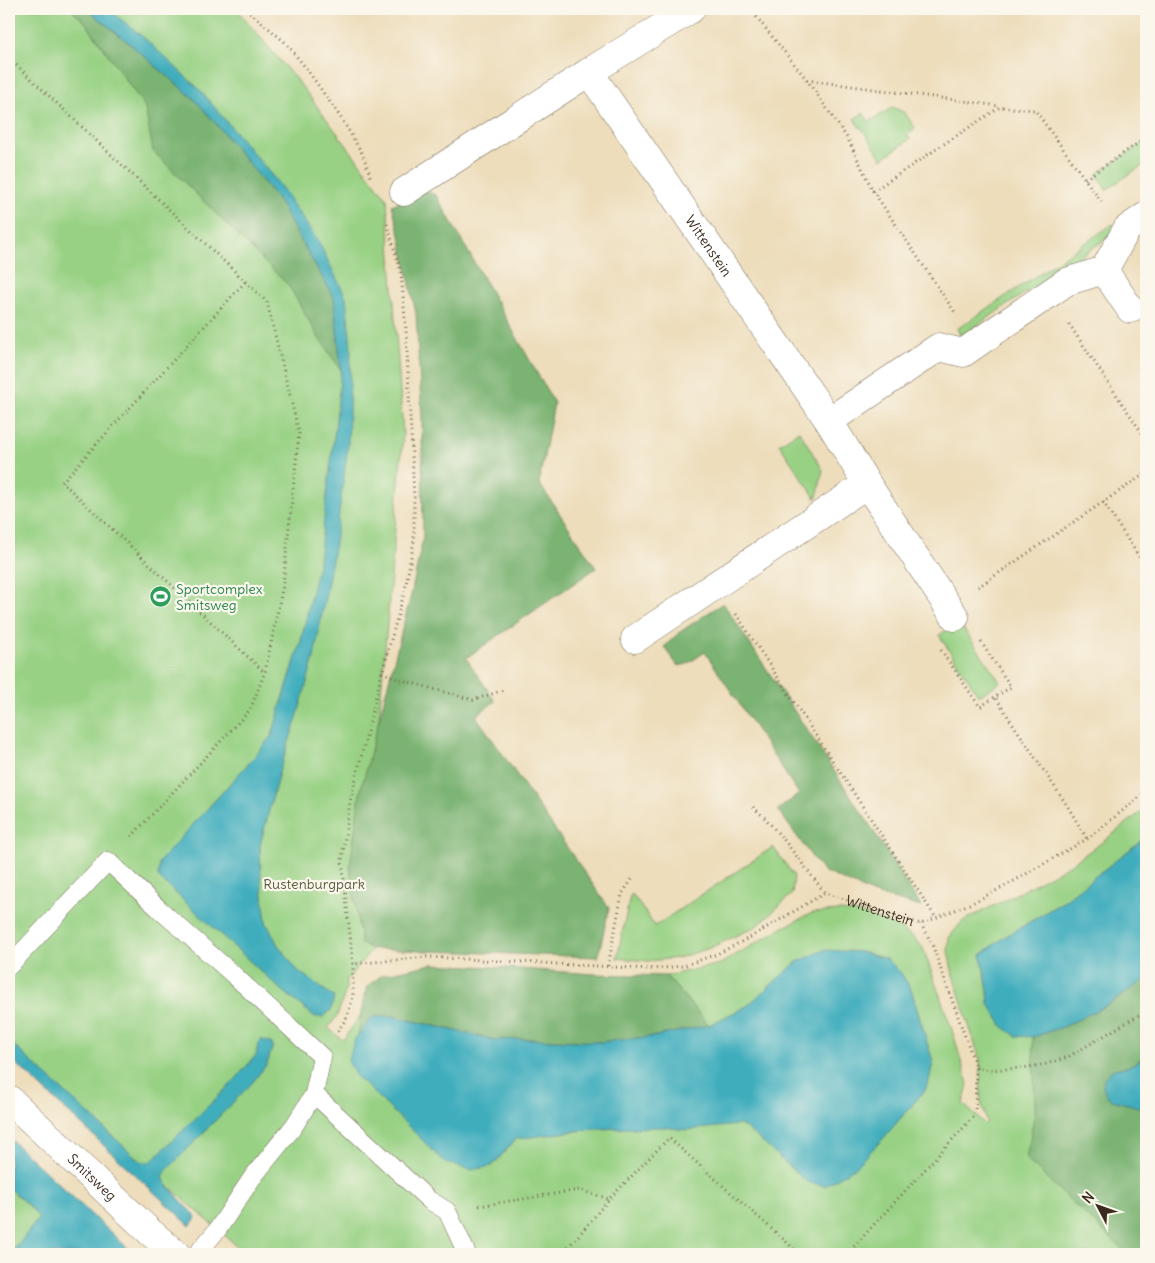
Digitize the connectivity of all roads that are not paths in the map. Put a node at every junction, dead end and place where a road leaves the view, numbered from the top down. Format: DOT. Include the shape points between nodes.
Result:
graph roads {
  1 [pos="691,9"];
  2 [pos="589,72"];
  3 [pos="404,192"];
  4 [pos="1137,223"];
  5 [pos="1104,270"];
  6 [pos="1130,309"];
  7 [pos="829,421"];
  8 [pos="867,484"];
  9 [pos="952,612"];
  10 [pos="635,639"];
  11 [pos="9,966"];
  12 [pos="314,1094"];
  13 [pos="9,1099"];
  14 [pos="176,1254"];
  15 [pos="198,1254"];
  16 [pos="467,1254"];
  1 -- 2 [label="street"];
  2 -- 3 [label="street"];
  2 -- 7 [label="street, Wittenstein"];
  4 -- 5 [label="street"];
  5 -- 6 [label="street"];
  5 -- 7 [label="street" via="1066,282 963,353 939,347"];
  7 -- 8 [label="street, Wittenstein"];
  8 -- 9 [label="street, Wittenstein"];
  8 -- 10 [label="street"];
  11 -- 12 [label="lane" via="108,861 322,1057"];
  12 -- 15 [label="lane" via="294,1126"];
  12 -- 16 [label="lane" via="429,1200 447,1211"];
  13 -- 14 [label="street, Smitsweg"];
}
